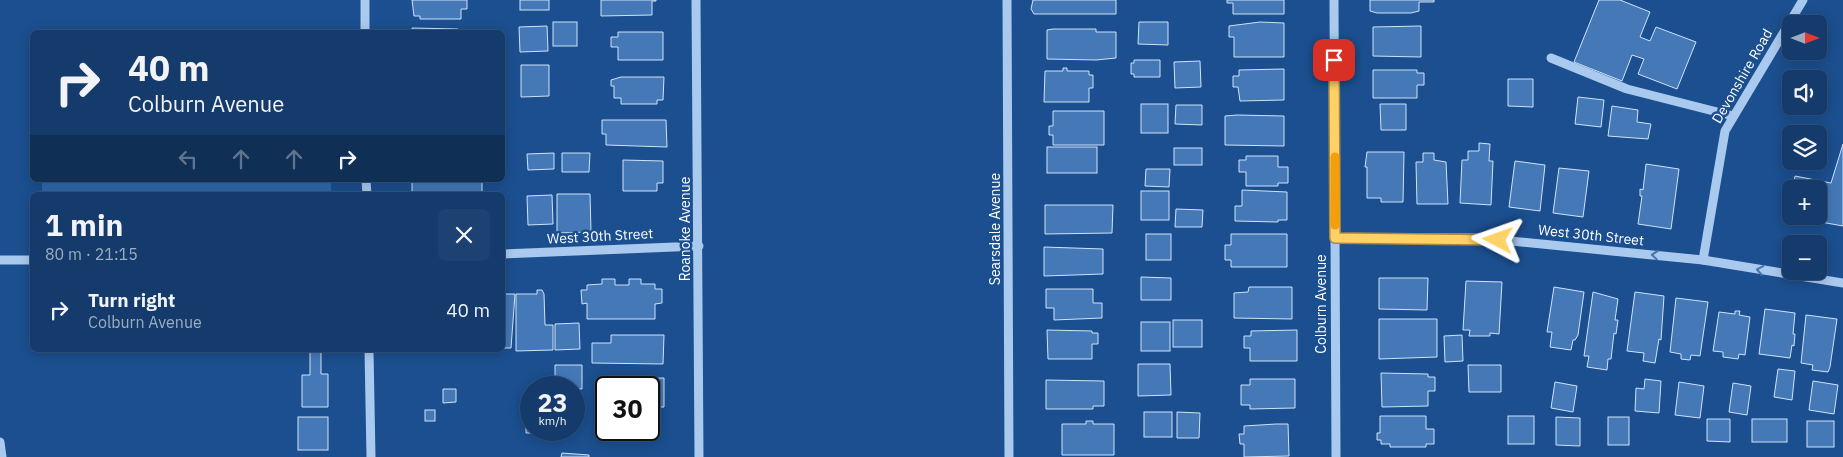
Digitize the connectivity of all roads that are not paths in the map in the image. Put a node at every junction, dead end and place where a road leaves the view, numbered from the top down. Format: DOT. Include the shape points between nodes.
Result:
graph roads {
  1 [pos="365,0"];
  2 [pos="696,0"];
  3 [pos="1007,0"];
  4 [pos="1334,0"];
  5 [pos="1803,0"];
  6 [pos="366,30"];
  7 [pos="1551,58"];
  8 [pos="1733,116"];
  9 [pos="1335,238"];
  10 [pos="699,246"];
  11 [pos="505,254"];
  12 [pos="0,260"];
  13 [pos="30,260"];
  14 [pos="1703,260"];
  15 [pos="1843,284"];
  16 [pos="369,352"];
  17 [pos="0,442"];
  18 [pos="2,457"];
  19 [pos="371,457"];
  20 [pos="699,457"];
  21 [pos="1009,457"];
  22 [pos="1336,457"];
  1 -- 6 [label="street"];
  2 -- 10 [label="street, Roanoke Avenue"];
  3 -- 21 [label="street, Searsdale Avenue"];
  4 -- 9 [label="street, Colburn Avenue"];
  5 -- 8 [label="street, Devonshire Road"];
  7 -- 8 [label="street" via="1627,89"];
  8 -- 14 [label="street, Devonshire Road" via="1725,131"];
  14 -- 9 [label="street, West 30th Street, one-way" via="1480,238"];
  9 -- 22 [label="street, Colburn Avenue"];
  10 -- 11 [label="street, West 30th Street"];
  10 -- 20 [label="street, Roanoke Avenue"];
  12 -- 13 [label="street"];
  15 -- 14 [label="street, West 30th Street, one-way"];
  16 -- 19 [label="street"];
  17 -- 18 [label="street"];
}
